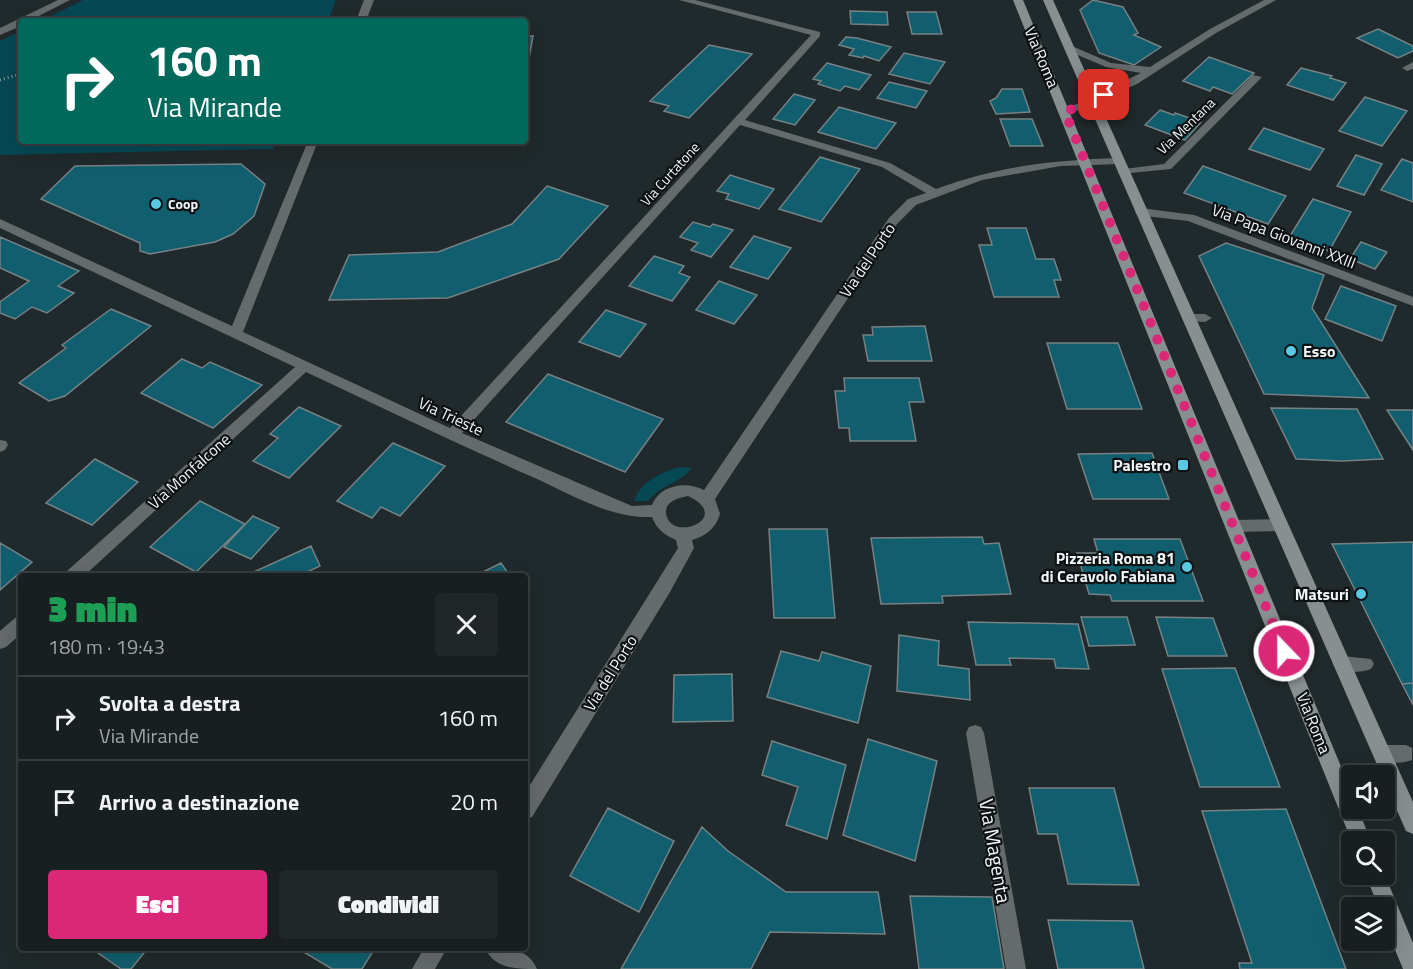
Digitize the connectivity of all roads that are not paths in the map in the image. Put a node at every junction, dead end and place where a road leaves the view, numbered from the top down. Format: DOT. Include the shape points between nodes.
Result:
graph roads {
  1 [pos="65,0"];
  2 [pos="369,0"];
  3 [pos="684,0"];
  4 [pos="1271,0"];
  5 [pos="1019,3"];
  6 [pos="1049,3"];
  7 [pos="28,18"];
  8 [pos="362,18"];
  9 [pos="18,23"];
  10 [pos="0,32"];
  11 [pos="1069,48"];
  12 [pos="1153,69"];
  13 [pos="1257,77"];
  14 [pos="1092,100"];
  15 [pos="1065,112"];
  16 [pos="738,122"];
  17 [pos="312,144"];
  18 [pos="1084,162"];
  19 [pos="1122,167"];
  20 [pos="935,193"];
  21 [pos="1141,212"];
  22 [pos="0,223"];
  23 [pos="1413,302"];
  24 [pos="1189,318"];
  25 [pos="1205,318"];
  26 [pos="236,333"];
  27 [pos="305,366"];
  28 [pos="452,435"];
  29 [pos="707,498"];
  30 [pos="657,512"];
  31 [pos="1280,525"];
  32 [pos="1233,526"];
  33 [pos="683,534"];
  34 [pos="76,573"];
  35 [pos="18,626"];
  36 [pos="0,642"];
  37 [pos="1342,664"];
  38 [pos="1365,664"];
  39 [pos="975,733"];
  40 [pos="1382,754"];
  41 [pos="1406,754"];
  42 [pos="528,805"];
  43 [pos="1413,824"];
  44 [pos="1358,831"];
  45 [pos="1379,885"];
  46 [pos="435,951"];
  47 [pos="500,951"];
  48 [pos="1413,968"];
  49 [pos="422,969"];
  50 [pos="527,969"];
  51 [pos="1016,969"];
  1 -- 7 [label="street"];
  2 -- 8 [label="street"];
  3 -- 16 [label="street, Via Curtatone" via="817,34"];
  4 -- 12 [label="street"];
  5 -- 15 [label="main road, Via Roma"];
  6 -- 11 [label="main road, Via Roma"];
  9 -- 10 [label="street"];
  11 -- 12 [label="street" via="1120,69"];
  11 -- 14 [label="main road, Via Roma"];
  12 -- 14 [label="street"];
  13 -- 19 [label="street, Via Mentana" via="1167,167"];
  14 -- 15 [label="street"];
  14 -- 19 [label="main road, Via Roma"];
  15 -- 18 [label="main road, Via Roma"];
  16 -- 20 [label="street" via="886,165"];
  16 -- 28 [label="street, Via Curtatone"];
  17 -- 26 [label="street"];
  18 -- 19 [label="street, Via del Porto"];
  18 -- 20 [label="street, Via del Porto" via="980,177"];
  18 -- 32 [label="main road, Via Roma"];
  19 -- 21 [label="main road, Via Roma"];
  20 -- 29 [label="street, Via del Porto" via="912,202 893,221"];
  21 -- 23 [label="street, Via Papa Giovanni XXIII" via="1190,218"];
  21 -- 24 [label="main road, Via Roma"];
  22 -- 26 [label="street, Via Trieste"];
  24 -- 25 [label="street"];
  24 -- 31 [label="main road, Via Roma"];
  26 -- 27 [label="street, Via Trieste"];
  27 -- 28 [label="street, Via Trieste"];
  27 -- 34 [label="street, Via Monfalcone"];
  28 -- 30 [label="street, Via Trieste" via="622,509"];
  29 -- 30 [label="street" via="698,492 677,490 660,502"];
  29 -- 33 [label="street" via="712,505 710,522 694,533"];
  30 -- 33 [label="street" via="666,529"];
  31 -- 32 [label="street"];
  31 -- 37 [label="main road, Via Roma"];
  32 -- 44 [label="main road, Via Roma"];
  33 -- 42 [label="street, Via del Porto" via="686,548 664,587"];
  35 -- 36 [label="street"];
  37 -- 38 [label="street"];
  37 -- 40 [label="main road, Via Roma"];
  39 -- 51 [label="street, Via Magenta"];
  40 -- 41 [label="street"];
  40 -- 43 [label="main road, Via Roma"];
  45 -- 48 [label="main road"];
  46 -- 49 [label="street"];
  47 -- 50 [label="street"];
}
